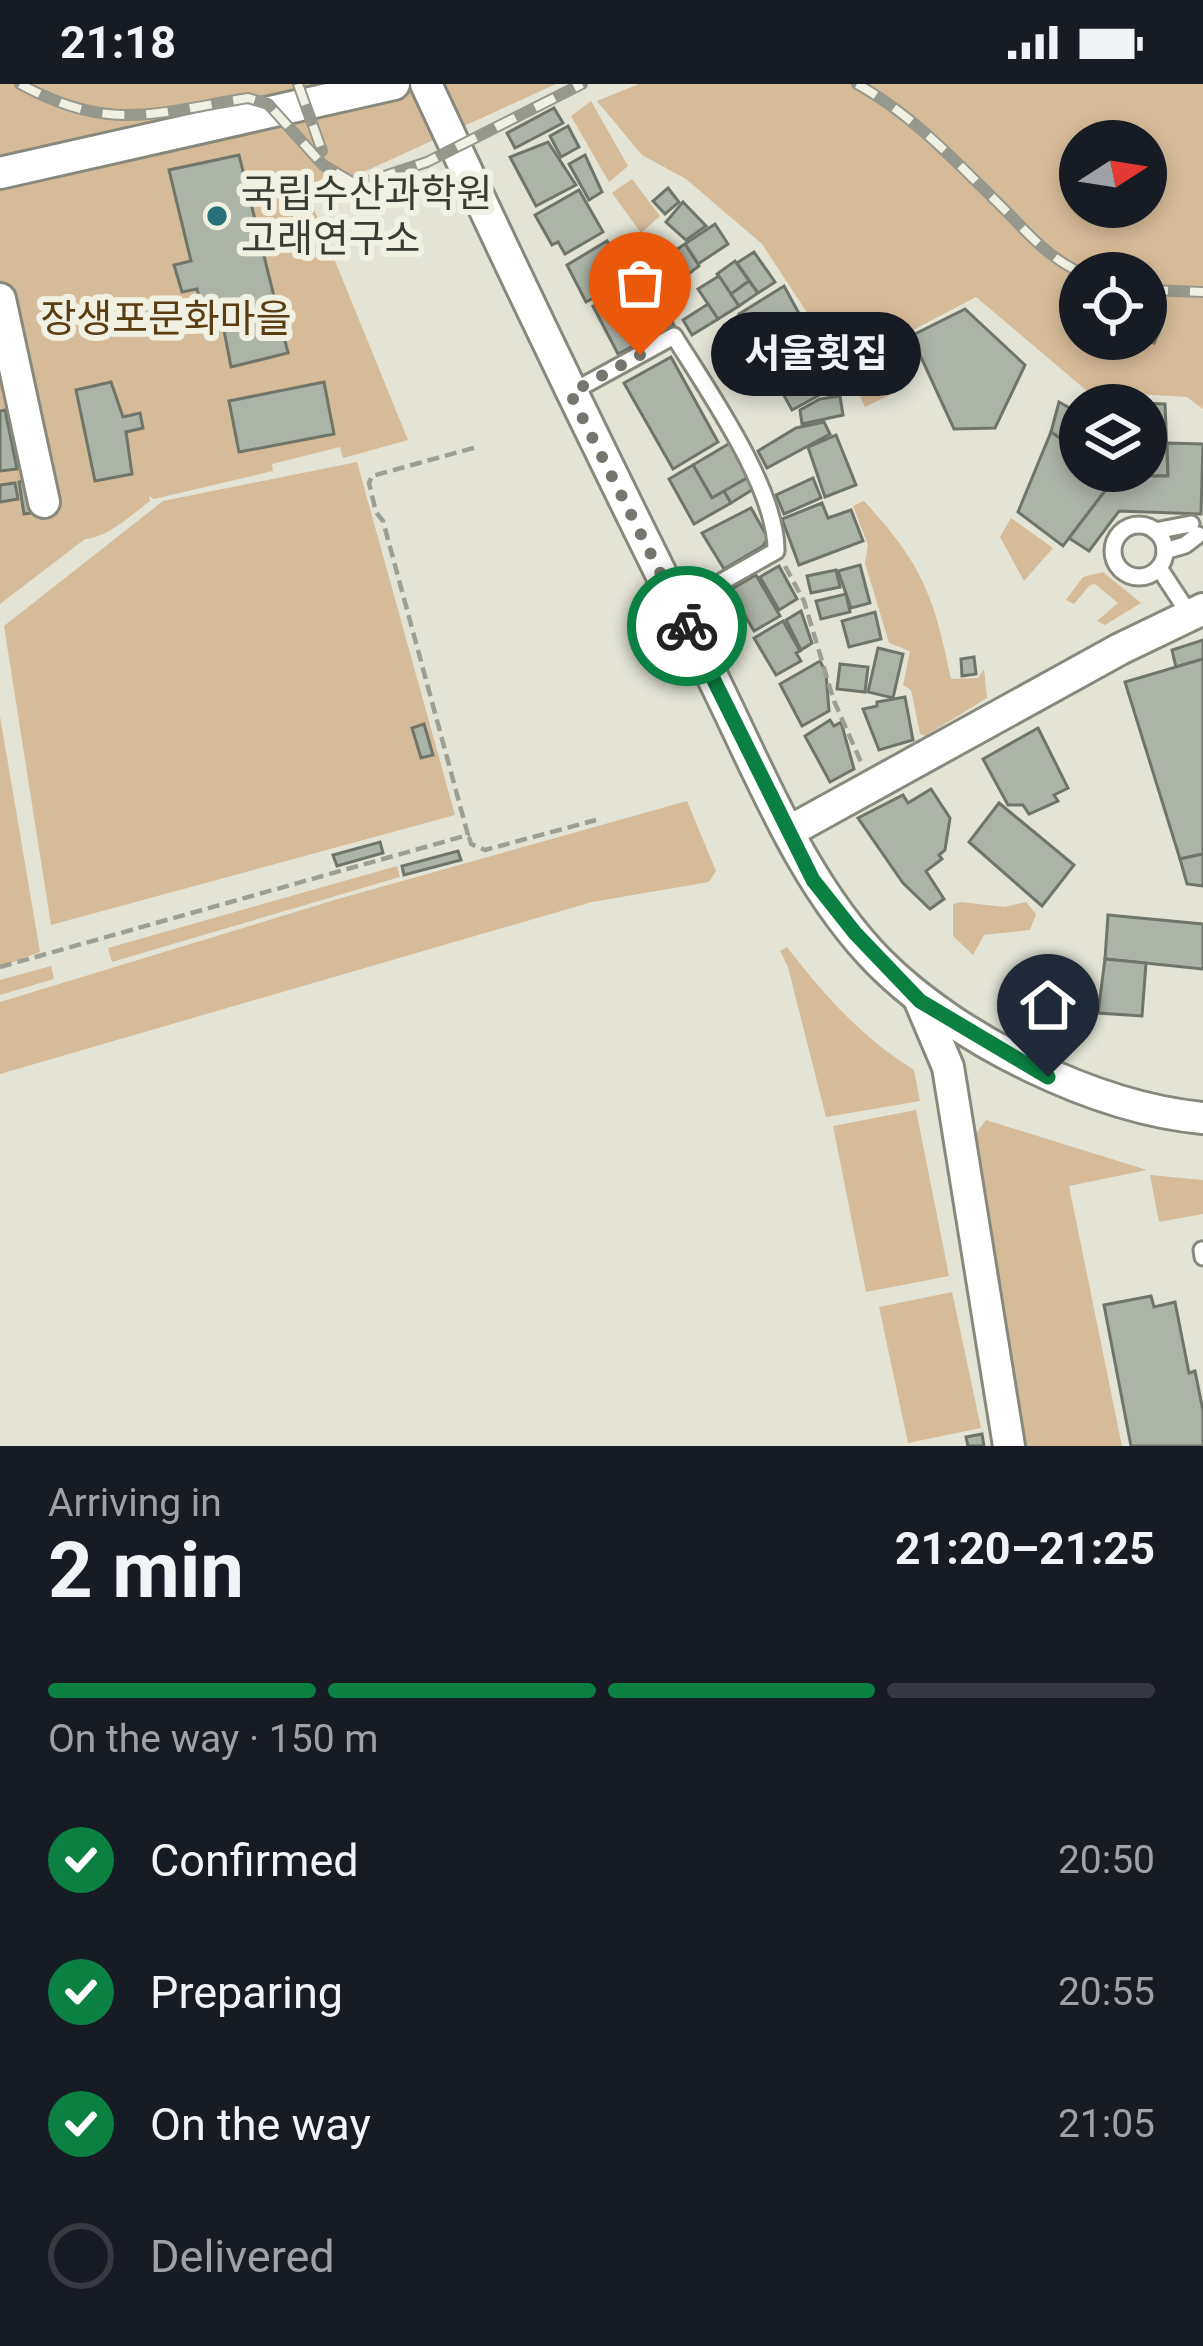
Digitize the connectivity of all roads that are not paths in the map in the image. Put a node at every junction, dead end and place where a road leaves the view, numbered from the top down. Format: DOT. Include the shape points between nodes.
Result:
graph roads {
  1 [pos="394,84"];
  2 [pos="427,84"];
  3 [pos="0,173"];
  4 [pos="0,299"];
  5 [pos="570,393"];
  6 [pos="44,502"];
  7 [pos="1155,531"];
  8 [pos="1162,560"];
  9 [pos="677,608"];
  10 [pos="1197,612"];
  11 [pos="790,832"];
  12 [pos="920,1001"];
  13 [pos="1203,1118"];
  14 [pos="1010,1446"];
  1 -- 3 [label="street"];
  2 -- 5 [label="street"];
  4 -- 6 [label="street"];
  5 -- 9 [label="street"];
  5 -- 9 [label="lane" via="674,336 740,440 776,551"];
  7 -- 8 [label="lane"];
  7 -- 8 [label="lane" via="1194,529"];
  7 -- 8 [label="lane" via="1126,528 1114,540 1113,557 1121,572 1137,578"];
  8 -- 10 [label="lane"];
  9 -- 11 [label="street"];
  10 -- 11 [label="street"];
  11 -- 12 [label="street" via="813,880"];
  12 -- 13 [label="street" via="1048,1077"];
  12 -- 14 [label="street" via="948,1067"];
}
